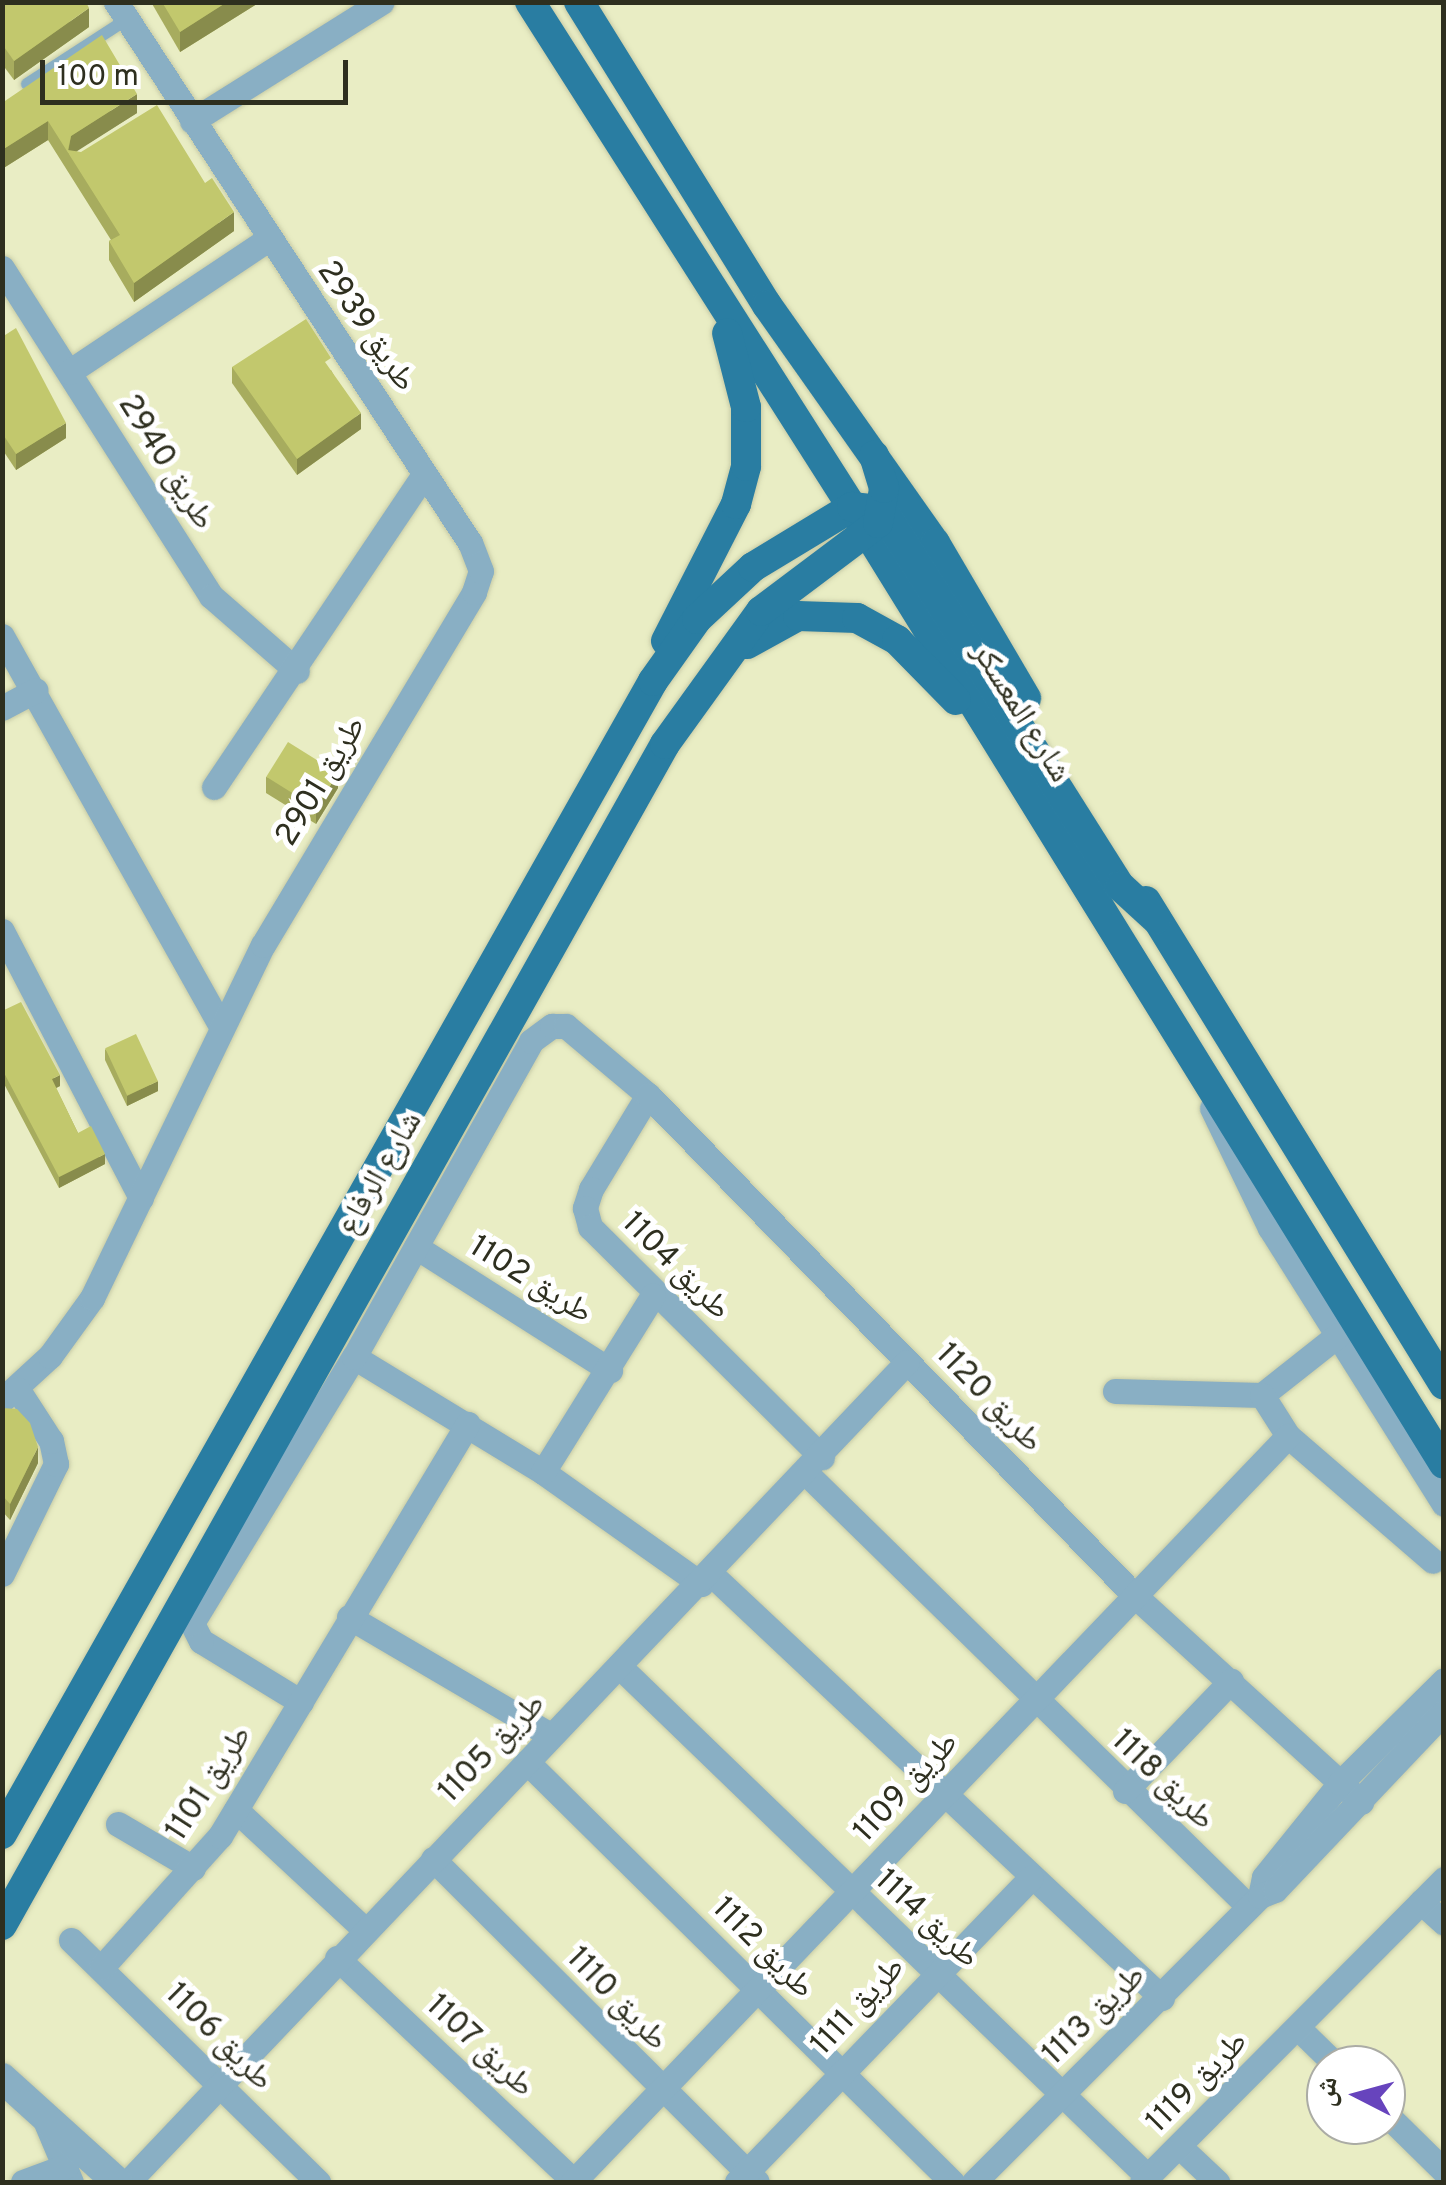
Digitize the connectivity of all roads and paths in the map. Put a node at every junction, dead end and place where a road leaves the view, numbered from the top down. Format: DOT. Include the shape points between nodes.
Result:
graph roads {
  1 [pos="382,2"];
  2 [pos="530,2"];
  3 [pos="579,2"];
  4 [pos="121,11"];
  5 [pos="27,84"];
  6 [pos="192,121"];
  7 [pos="267,240"];
  8 [pos="2,268"];
  9 [pos="719,306"];
  10 [pos="70,372"];
  11 [pos="874,455"];
  12 [pos="424,475"];
  13 [pos="868,518"];
  14 [pos="480,571"];
  15 [pos="2,636"];
  16 [pos="296,671"];
  17 [pos="653,681"];
  18 [pos="705,684"];
  19 [pos="36,690"];
  20 [pos="2,708"];
  21 [pos="995,739"];
  22 [pos="214,787"];
  23 [pos="1156,919"];
  24 [pos="2,931"];
  25 [pos="220,1028"];
  26 [pos="1190,1053"];
  27 [pos="648,1095"];
  28 [pos="141,1198"];
  29 [pos="416,1247"];
  30 [pos="654,1294"];
  31 [pos="1338,1336"];
  32 [pos="354,1357"];
  33 [pos="907,1362"];
  34 [pos="610,1370"];
  35 [pos="1444,1386"];
  36 [pos="1115,1391"];
  37 [pos="10,1395"];
  38 [pos="1262,1395"];
  39 [pos="468,1424"];
  40 [pos="1288,1436"];
  41 [pos="1444,1464"];
  42 [pos="814,1465"];
  43 [pos="543,1472"];
  44 [pos="1444,1504"];
  45 [pos="1432,1561"];
  46 [pos="2,1574"];
  47 [pos="706,1579"];
  48 [pos="1134,1596"];
  49 [pos="349,1617"];
  50 [pos="619,1666"];
  51 [pos="1444,1680"];
  52 [pos="1231,1681"];
  53 [pos="1033,1700"];
  54 [pos="301,1702"];
  55 [pos="1444,1712"];
  56 [pos="550,1735"];
  57 [pos="527,1762"];
  58 [pos="1340,1783"];
  59 [pos="1125,1791"];
  60 [pos="942,1798"];
  61 [pos="1360,1802"];
  62 [pos="236,1810"];
  63 [pos="118,1824"];
  64 [pos="2,1834"];
  65 [pos="433,1859"];
  66 [pos="193,1868"];
  67 [pos="1031,1878"];
  68 [pos="1444,1879"];
  69 [pos="852,1895"];
  70 [pos="1254,1901"];
  71 [pos="1421,1902"];
  72 [pos="1444,1923"];
  73 [pos="2,1924"];
  74 [pos="365,1930"];
  75 [pos="71,1940"];
  76 [pos="338,1958"];
  77 [pos="101,1968"];
  78 [pos="936,1973"];
  79 [pos="758,1990"];
  80 [pos="1162,1998"];
  81 [pos="1298,2028"];
  82 [pos="1315,2045"];
  83 [pos="842,2073"];
  84 [pos="2,2078"];
  85 [pos="218,2083"];
  86 [pos="661,2091"];
  87 [pos="1062,2092"];
  88 [pos="40,2110"];
  89 [pos="1406,2133"];
  90 [pos="1181,2148"];
  91 [pos="1444,2170"];
  92 [pos="68,2174"];
  93 [pos="747,2179"];
  94 [pos="1145,2180"];
  95 [pos="23,2182"];
  96 [pos="117,2182"];
  97 [pos="128,2182"];
  98 [pos="318,2182"];
  99 [pos="574,2182"];
  100 [pos="952,2182"];
  101 [pos="974,2182"];
  102 [pos="1216,2182"];
  1 -- 6 [label="street"];
  2 -- 9 [label="main road, شارع المعسكر"];
  3 -- 11 [label="main road, شارع المعسكر" via="767,305"];
  4 -- 5 [label="lane"];
  4 -- 6 [label="street, طريق 2939" via="169,104"];
  6 -- 7 [label="street, طريق 2939"];
  7 -- 10 [label="street"];
  7 -- 12 [label="street, طريق 2939"];
  8 -- 10 [label="street, طريق 2940"];
  9 -- 13 [label="main road, شارع المعسكر"];
  9 -- 17 [label="main road" via="746,407 746,466 736,504 686,596"];
  10 -- 16 [label="street, طريق 2940" via="210,596"];
  11 -- 13 [label="main road" via="884,488"];
  11 -- 23 [label="main road, شارع المعسكر" via="936,543"];
  12 -- 14 [label="street, طريق 2939" via="470,543"];
  12 -- 16 [label="street"];
  13 -- 17 [label="main road, شارع الرفاع" via="784,545 724,591"];
  13 -- 18 [label="main road, شارع الرفاع" via="761,611"];
  13 -- 21 [label="main road, شارع المعسكر"];
  13 -- 23 [label="main road" via="1120,886"];
  14 -- 25 [label="street, طريق 2901"];
  15 -- 19 [label="street"];
  16 -- 22 [label="street"];
  17 -- 64 [label="main road, شارع الرفاع"];
  18 -- 21 [label="main road" via="770,627 798,616 842,614 897,640"];
  18 -- 73 [label="main road, شارع الرفاع" via="494,1045"];
  19 -- 20 [label="street"];
  19 -- 25 [label="street"];
  21 -- 26 [label="main road, شارع المعسكر"];
  23 -- 35 [label="main road, شارع المعسكر"];
  24 -- 28 [label="street"];
  25 -- 28 [label="street, طريق 2901"];
  26 -- 31 [label="street" via="1248,1189"];
  26 -- 41 [label="main road, شارع المعسكر"];
  27 -- 29 [label="street, طريق 1120" via="578,1034 552,1026 531,1042"];
  27 -- 30 [label="street, طريق 1104" via="585,1208 590,1228"];
  27 -- 33 [label="street, طريق 1120"];
  28 -- 37 [label="street, طريق 2901" via="72,1328"];
  29 -- 32 [label="street"];
  29 -- 34 [label="street, طريق 1102"];
  30 -- 34 [label="street, طريق 1102"];
  30 -- 42 [label="street, طريق 1104"];
  31 -- 38 [label="street"];
  31 -- 44 [label="street"];
  32 -- 39 [label="street"];
  32 -- 54 [label="street" via="192,1623 201,1642"];
  33 -- 42 [label="street, طريق 1105"];
  33 -- 48 [label="street, طريق 1120"];
  34 -- 43 [label="street, طريق 1102"];
  36 -- 38 [label="street"];
  37 -- 46 [label="street" via="52,1440 56,1464 48,1492"];
  38 -- 40 [label="street"];
  39 -- 43 [label="street"];
  39 -- 49 [label="street, طريق 1101"];
  40 -- 45 [label="street"];
  40 -- 48 [label="street, طريق 1109"];
  42 -- 47 [label="street, طريق 1105"];
  42 -- 53 [label="street, طريق 1104"];
  43 -- 47 [label="street"];
  47 -- 50 [label="street, طريق 1105"];
  47 -- 60 [label="street"];
  48 -- 52 [label="street, طريق 1120"];
  48 -- 53 [label="street, طريق 1109"];
  49 -- 54 [label="street, طريق 1101"];
  49 -- 56 [label="street"];
  50 -- 56 [label="street, طريق 1105"];
  50 -- 69 [label="street, طريق 1114"];
  51 -- 58 [label="street, طريق 1113"];
  52 -- 58 [label="street, طريق 1120"];
  52 -- 59 [label="street"];
  53 -- 59 [label="street, طريق 1118"];
  53 -- 60 [label="street, طريق 1109"];
  54 -- 62 [label="street, طريق 1101"];
  55 -- 61 [label="street, طريق 1113"];
  56 -- 57 [label="street, طريق 1105"];
  57 -- 65 [label="street, طريق 1105"];
  57 -- 79 [label="street, طريق 1112"];
  58 -- 61 [label="street, طريق 1120"];
  58 -- 70 [label="street, طريق 1113" via="1264,1877"];
  59 -- 70 [label="street, طريق 1118"];
  60 -- 67 [label="street"];
  60 -- 69 [label="street, طريق 1109"];
  61 -- 70 [label="street, طريق 1113" via="1276,1890"];
  62 -- 66 [label="street, طريق 1101"];
  62 -- 74 [label="street"];
  63 -- 66 [label="street"];
  65 -- 74 [label="street, طريق 1105"];
  65 -- 86 [label="street, طريق 1110"];
  66 -- 77 [label="street, طريق 1101"];
  67 -- 78 [label="street, طريق 1111"];
  67 -- 80 [label="street"];
  68 -- 71 [label="street, طريق 1119"];
  69 -- 78 [label="street, طريق 1114"];
  69 -- 79 [label="street, طريق 1109"];
  70 -- 80 [label="street, طريق 1113"];
  71 -- 72 [label="street"];
  71 -- 81 [label="street, طريق 1119"];
  74 -- 76 [label="street, طريق 1105"];
  75 -- 77 [label="street, طريق 1106"];
  76 -- 85 [label="street, طريق 1105"];
  76 -- 99 [label="street, طريق 1107"];
  77 -- 85 [label="street, طريق 1106"];
  78 -- 83 [label="street, طريق 1111"];
  78 -- 87 [label="street, طريق 1114"];
  79 -- 83 [label="street, طريق 1112"];
  79 -- 86 [label="street, طريق 1109"];
  80 -- 87 [label="street, طريق 1113"];
  81 -- 82 [label="street, طريق 1119"];
  81 -- 90 [label="street, طريق 1119"];
  83 -- 93 [label="street, طريق 1111"];
  83 -- 100 [label="street, طريق 1112"];
  84 -- 88 [label="street"];
  85 -- 97 [label="street, طريق 1105"];
  85 -- 98 [label="street, طريق 1106"];
  86 -- 93 [label="street, طريق 1110"];
  86 -- 99 [label="street, طريق 1109"];
  87 -- 94 [label="street"];
  87 -- 101 [label="street, طريق 1113"];
  88 -- 92 [label="street"];
  88 -- 96 [label="street"];
  89 -- 91 [label="street"];
  90 -- 94 [label="street, طريق 1119"];
  90 -- 102 [label="street"];
  92 -- 95 [label="street"];
}
